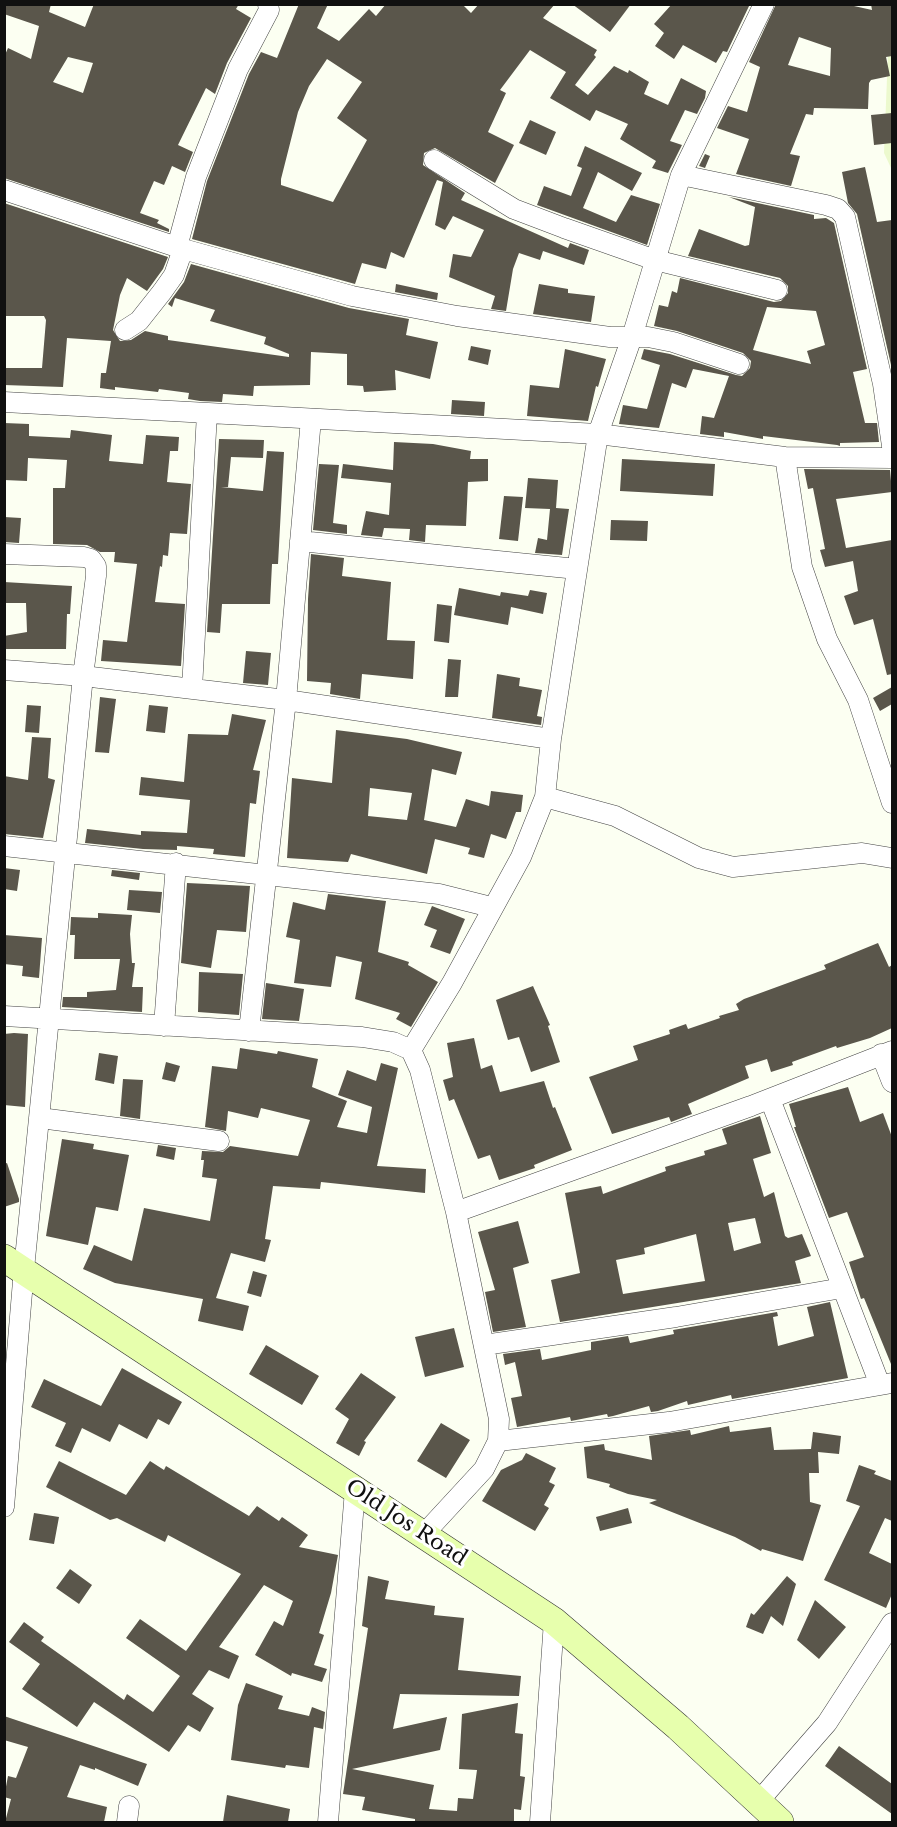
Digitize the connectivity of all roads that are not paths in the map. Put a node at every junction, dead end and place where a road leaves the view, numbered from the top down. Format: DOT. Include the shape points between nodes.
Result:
graph roads {
  1 [pos="268,4"];
  2 [pos="764,4"];
  3 [pos="434,160"];
  4 [pos="681,175"];
  5 [pos="4,190"];
  6 [pos="180,248"];
  7 [pos="655,260"];
  8 [pos="777,290"];
  9 [pos="125,330"];
  10 [pos="632,338"];
  11 [pos="739,364"];
  12 [pos="4,402"];
  13 [pos="207,413"];
  14 [pos="311,419"];
  15 [pos="598,434"];
  16 [pos="892,446"];
  17 [pos="785,457"];
  18 [pos="892,458"];
  19 [pos="300,541"];
  20 [pos="4,554"];
  21 [pos="577,569"];
  22 [pos="4,670"];
  23 [pos="83,676"];
  24 [pos="192,689"];
  25 [pos="286,700"];
  26 [pos="551,739"];
  27 [pos="545,797"];
  28 [pos="892,803"];
  29 [pos="4,846"];
  30 [pos="66,851"];
  31 [pos="892,858"];
  32 [pos="176,863"];
  33 [pos="268,874"];
  34 [pos="491,908"];
  35 [pos="4,1016"];
  36 [pos="50,1020"];
  37 [pos="164,1026"];
  38 [pos="249,1031"];
  39 [pos="411,1050"];
  40 [pos="887,1052"];
  41 [pos="892,1082"];
  42 [pos="770,1098"];
  43 [pos="40,1118"];
  44 [pos="219,1141"];
  45 [pos="456,1212"];
  46 [pos="14,1263"];
  47 [pos="842,1288"];
  48 [pos="484,1345"];
  49 [pos="886,1384"];
  50 [pos="9,1406"];
  51 [pos="498,1441"];
  52 [pos="355,1490"];
  53 [pos="4,1507"];
  54 [pos="424,1534"];
  55 [pos="554,1621"];
  56 [pos="892,1623"];
  57 [pos="758,1802"];
  58 [pos="328,1822"];
  59 [pos="540,1822"];
  60 [pos="780,1822"];
  1 -- 6 [label="street" via="269,10 238,69 196,177"];
  2 -- 4 [label="street"];
  3 -- 7 [label="street" via="514,209"];
  4 -- 7 [label="street"];
  4 -- 16 [label="street" via="826,205 838,209 845,217 883,384"];
  5 -- 6 [label="street"];
  6 -- 9 [label="street" via="174,275 139,321"];
  6 -- 10 [label="street" via="406,307"];
  7 -- 8 [label="street"];
  7 -- 10 [label="street"];
  10 -- 11 [label="street" via="674,342"];
  10 -- 15 [label="street"];
  12 -- 13 [label="street"];
  13 -- 14 [label="street"];
  13 -- 24 [label="street"];
  14 -- 15 [label="street"];
  14 -- 19 [label="street"];
  15 -- 17 [label="street"];
  15 -- 21 [label="street"];
  17 -- 18 [label="street"];
  17 -- 28 [label="street" via="802,567 827,639 858,700"];
  19 -- 21 [label="street"];
  19 -- 25 [label="street"];
  20 -- 23 [label="street" via="84,557 96,566"];
  21 -- 26 [label="street"];
  22 -- 23 [label="street"];
  23 -- 24 [label="street"];
  23 -- 30 [label="street"];
  24 -- 25 [label="street"];
  25 -- 26 [label="street"];
  25 -- 33 [label="street"];
  26 -- 27 [label="street"];
  27 -- 31 [label="street" via="615,816 699,858 733,867 862,853"];
  27 -- 34 [label="street" via="521,857"];
  29 -- 30 [label="street"];
  30 -- 32 [label="street"];
  30 -- 36 [label="street"];
  32 -- 33 [label="street"];
  32 -- 37 [label="street"];
  33 -- 34 [label="street" via="439,894"];
  33 -- 38 [label="street"];
  34 -- 39 [label="street"];
  35 -- 36 [label="street"];
  36 -- 37 [label="street"];
  36 -- 43 [label="street"];
  37 -- 38 [label="street"];
  38 -- 39 [label="street" via="362,1037 393,1042"];
  39 -- 45 [label="street" via="420,1070"];
  40 -- 41 [label="street"];
  40 -- 42 [label="street"];
  42 -- 45 [label="street"];
  42 -- 47 [label="street"];
  43 -- 44 [label="street"];
  43 -- 46 [label="street"];
  45 -- 48 [label="street"];
  46 -- 50 [label="street"];
  46 -- 52 [label="main road, Old Jos Road"];
  47 -- 48 [label="street"];
  47 -- 49 [label="street"];
  48 -- 51 [label="street" via="499,1419"];
  49 -- 51 [label="street" via="669,1422"];
  50 -- 53 [label="street"];
  51 -- 54 [label="street" via="484,1469"];
  52 -- 54 [label="main road, Old Jos Road"];
  52 -- 58 [label="street"];
  54 -- 55 [label="main road, Old Jos Road"];
  55 -- 57 [label="main road, Old Jos Road" via="678,1727"];
  55 -- 59 [label="street"];
  56 -- 57 [label="street" via="827,1723"];
  57 -- 60 [label="main road, Old Jos Road"];
}
